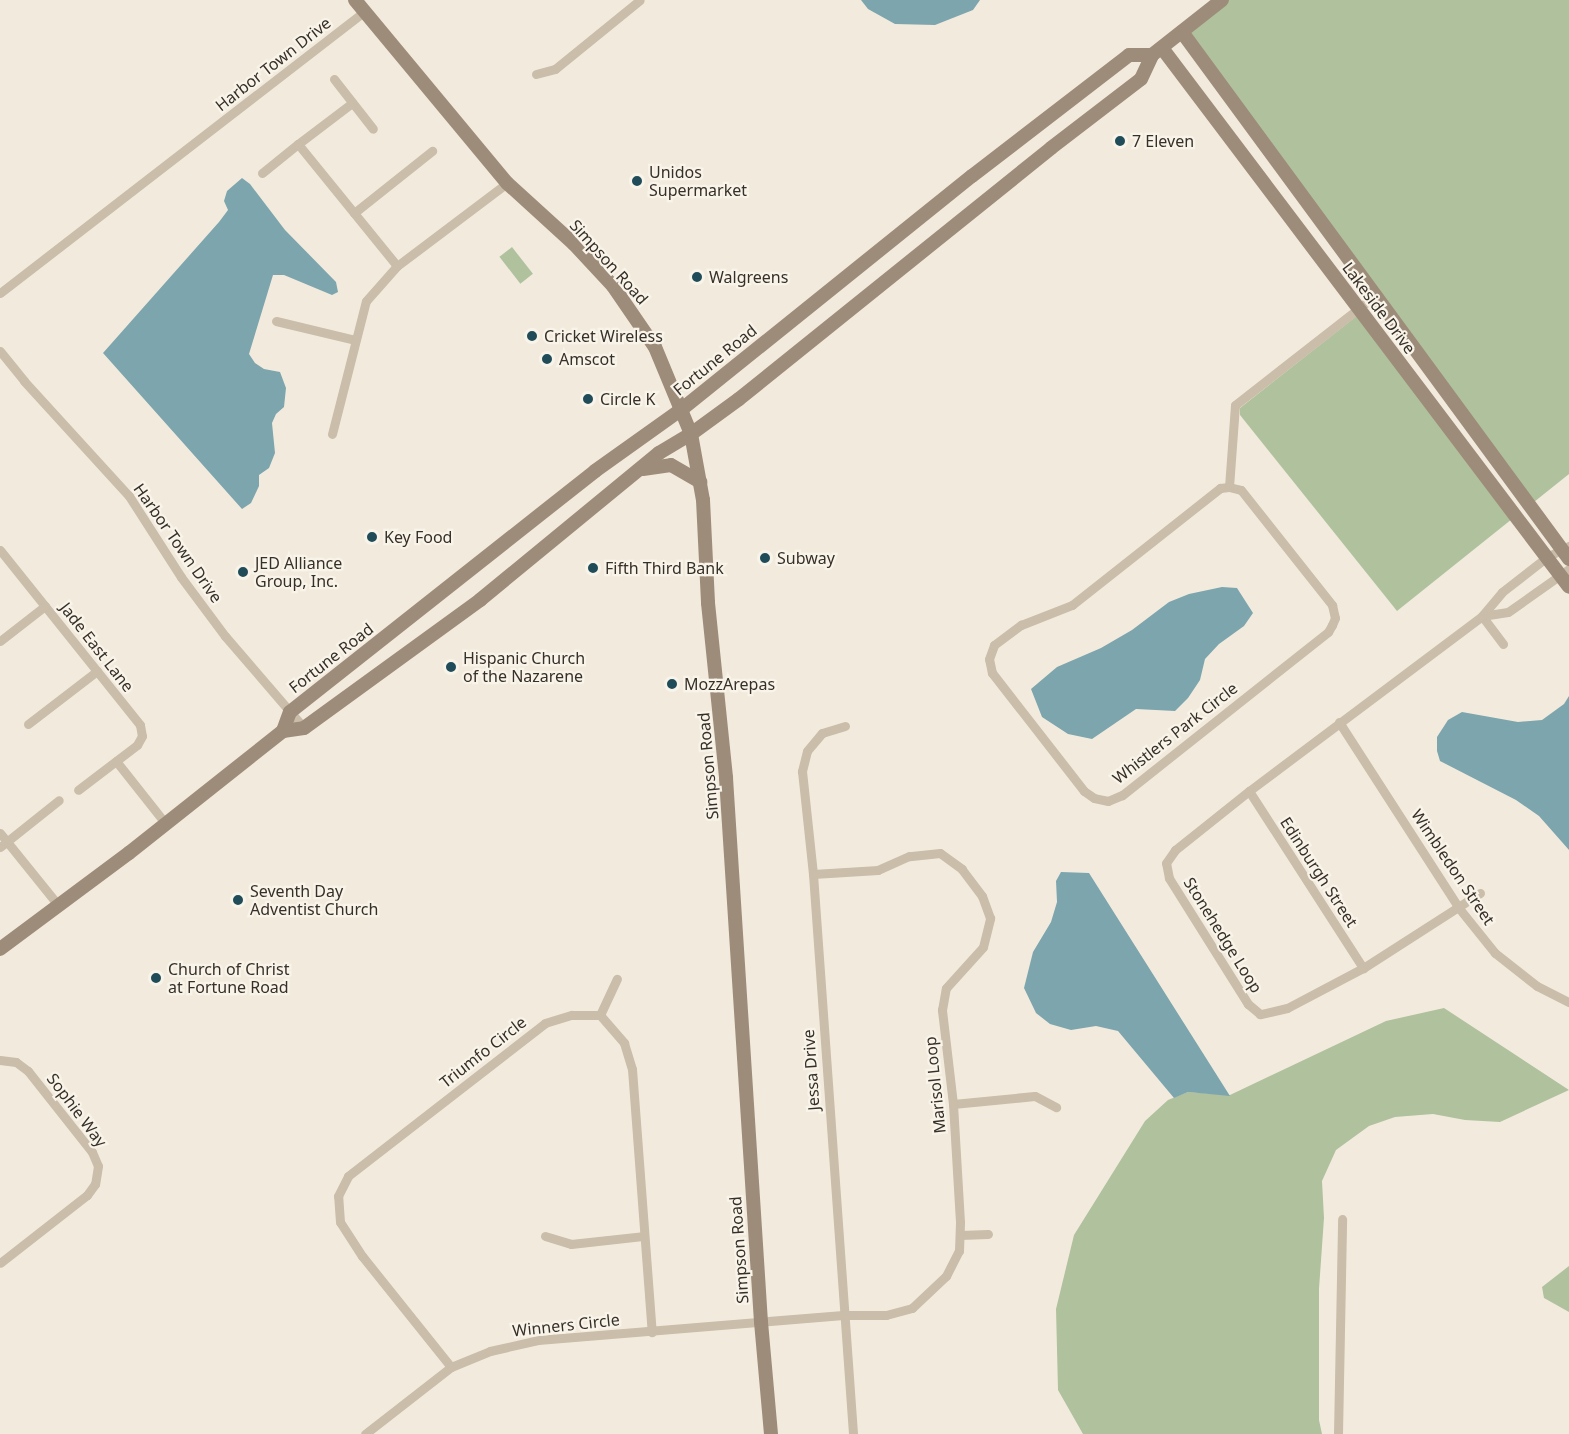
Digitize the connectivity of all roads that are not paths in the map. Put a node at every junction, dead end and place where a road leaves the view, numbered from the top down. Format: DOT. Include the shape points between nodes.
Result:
graph roads {
  1 [pos="354,0"];
  2 [pos="639,0"];
  3 [pos="1222,0"];
  4 [pos="364,12"];
  5 [pos="1182,32"];
  6 [pos="1157,52"];
  7 [pos="536,74"];
  8 [pos="334,79"];
  9 [pos="352,102"];
  10 [pos="373,129"];
  11 [pos="298,144"];
  12 [pos="432,151"];
  13 [pos="262,173"];
  14 [pos="507,183"];
  15 [pos="354,213"];
  16 [pos="397,267"];
  17 [pos="0,293"];
  18 [pos="1376,295"];
  19 [pos="1358,307"];
  20 [pos="276,321"];
  21 [pos="355,340"];
  22 [pos="0,351"];
  23 [pos="682,409"];
  24 [pos="333,434"];
  25 [pos="691,434"];
  26 [pos="638,470"];
  27 [pos="700,482"];
  28 [pos="1229,487"];
  29 [pos="0,550"];
  30 [pos="1567,552"];
  31 [pos="1547,557"];
  32 [pos="1564,572"];
  33 [pos="1569,587"];
  34 [pos="45,606"];
  35 [pos="1482,616"];
  36 [pos="0,641"];
  37 [pos="1503,644"];
  38 [pos="97,671"];
  39 [pos="290,712"];
  40 [pos="1340,722"];
  41 [pos="28,724"];
  42 [pos="845,726"];
  43 [pos="304,728"];
  44 [pos="283,731"];
  45 [pos="116,761"];
  46 [pos="78,790"];
  47 [pos="1249,791"];
  48 [pos="59,800"];
  49 [pos="166,824"];
  50 [pos="0,833"];
  51 [pos="4,844"];
  52 [pos="813,873"];
  53 [pos="1480,893"];
  54 [pos="58,905"];
  55 [pos="1458,907"];
  56 [pos="0,949"];
  57 [pos="1362,968"];
  58 [pos="617,979"];
  59 [pos="1569,1002"];
  60 [pos="600,1015"];
  61 [pos="0,1060"];
  62 [pos="953,1104"];
  63 [pos="1056,1107"];
  64 [pos="1342,1219"];
  65 [pos="988,1234"];
  66 [pos="960,1235"];
  67 [pos="545,1236"];
  68 [pos="643,1236"];
  69 [pos="0,1263"];
  70 [pos="843,1315"];
  71 [pos="761,1322"];
  72 [pos="652,1332"];
  73 [pos="451,1367"];
  74 [pos="365,1434"];
  75 [pos="771,1434"];
  76 [pos="853,1434"];
  77 [pos="1338,1434"];
  1 -- 4 [label="main road, Simpson Road"];
  2 -- 7 [label="street" via="555,69"];
  3 -- 5 [label="main road"];
  4 -- 14 [label="main road, Simpson Road"];
  4 -- 17 [label="street, Harbor Town Drive"];
  5 -- 6 [label="main road"];
  5 -- 18 [label="main road, Lakeside Drive"];
  6 -- 19 [label="main road, Lakeside Drive"];
  6 -- 23 [label="main road, Fortune Road" via="1129,55"];
  6 -- 25 [label="main road" via="1141,79"];
  8 -- 9 [label="street"];
  9 -- 10 [label="street"];
  9 -- 11 [label="street"];
  11 -- 13 [label="street"];
  11 -- 15 [label="street"];
  12 -- 15 [label="street"];
  14 -- 16 [label="street"];
  14 -- 23 [label="main road, Simpson Road" via="614,286 655,347"];
  15 -- 16 [label="street"];
  16 -- 21 [label="street" via="366,301"];
  18 -- 19 [label="street"];
  18 -- 30 [label="main road, Lakeside Drive"];
  19 -- 28 [label="street" via="1235,405"];
  19 -- 31 [label="main road, Lakeside Drive"];
  20 -- 21 [label="street"];
  21 -- 24 [label="street"];
  22 -- 39 [label="street, Harbor Town Drive" via="129,496 181,577"];
  23 -- 25 [label="main road, Simpson Road"];
  23 -- 39 [label="main road, Fortune Road" via="595,471"];
  25 -- 26 [label="main road"];
  25 -- 27 [label="main road, Simpson Road"];
  26 -- 27 [label="main road" via="671,465"];
  26 -- 43 [label="main road" via="457,618"];
  27 -- 71 [label="main road, Simpson Road" via="726,778"];
  28 -- 28 [label="street, Whistlers Park Circle" via="1220,488 1072,605 1021,625 990,651 992,673 1084,791 1094,798 1108,801 1122,795 1332,625 1332,605 1241,490"];
  29 -- 34 [label="street, Jade East Lane"];
  30 -- 31 [label="street, Stonehedge Loop"];
  31 -- 32 [label="main road, Lakeside Drive"];
  31 -- 35 [label="street, Stonehedge Loop" via="1502,592"];
  32 -- 33 [label="main road, Lakeside Drive"];
  32 -- 35 [label="street, Stonehedge Loop" via="1508,612"];
  34 -- 36 [label="street"];
  34 -- 38 [label="street, Jade East Lane"];
  35 -- 37 [label="street"];
  35 -- 40 [label="street, Stonehedge Loop"];
  38 -- 41 [label="street"];
  38 -- 45 [label="street, Jade East Lane" via="140,725 142,736 136,745"];
  39 -- 43 [label="street, Harbor Town Drive"];
  39 -- 44 [label="main road, Fortune Road"];
  40 -- 47 [label="street, Stonehedge Loop"];
  40 -- 55 [label="street, Wimbledon Street"];
  42 -- 52 [label="street, Jessa Drive" via="822,733 807,751 802,771"];
  43 -- 44 [label="main road"];
  44 -- 49 [label="main road"];
  45 -- 46 [label="street, Jade East Lane"];
  45 -- 49 [label="street"];
  47 -- 57 [label="street, Edinburgh Street"];
  47 -- 57 [label="street, Stonehedge Loop" via="1175,850 1166,863 1169,878 1248,1004 1260,1014 1287,1008"];
  48 -- 51 [label="street"];
  49 -- 54 [label="main road"];
  50 -- 51 [label="street"];
  51 -- 54 [label="street"];
  52 -- 62 [label="street, Marisol Loop" via="878,870 909,856 940,853 962,870 982,896 990,918 983,947 946,988 942,1010"];
  52 -- 70 [label="street, Jessa Drive"];
  53 -- 55 [label="street, Stonehedge Loop"];
  54 -- 56 [label="main road"];
  55 -- 57 [label="street, Stonehedge Loop"];
  55 -- 59 [label="street, Wimbledon Street" via="1495,953 1537,986"];
  58 -- 60 [label="street"];
  60 -- 68 [label="street" via="624,1043 632,1069"];
  60 -- 73 [label="street, Triumfo Circle" via="572,1015 545,1023 348,1176 338,1196 340,1222 362,1256"];
  61 -- 69 [label="street, Sophie Way" via="16,1062 28,1071 92,1152 98,1166 95,1184 87,1195"];
  62 -- 63 [label="street" via="1035,1096"];
  62 -- 66 [label="street, Marisol Loop"];
  64 -- 77 [label="street"];
  65 -- 66 [label="street"];
  66 -- 70 [label="street, Marisol Loop" via="959,1251 946,1276 912,1308 886,1315"];
  67 -- 68 [label="street" via="571,1244"];
  68 -- 72 [label="street"];
  70 -- 71 [label="street, Marisol Loop"];
  70 -- 76 [label="street, Jessa Drive"];
  71 -- 72 [label="street, Winners Circle"];
  71 -- 75 [label="main road, Simpson Road"];
  72 -- 73 [label="street, Winners Circle" via="538,1340 490,1351"];
  73 -- 74 [label="street, Winners Circle"];
}
